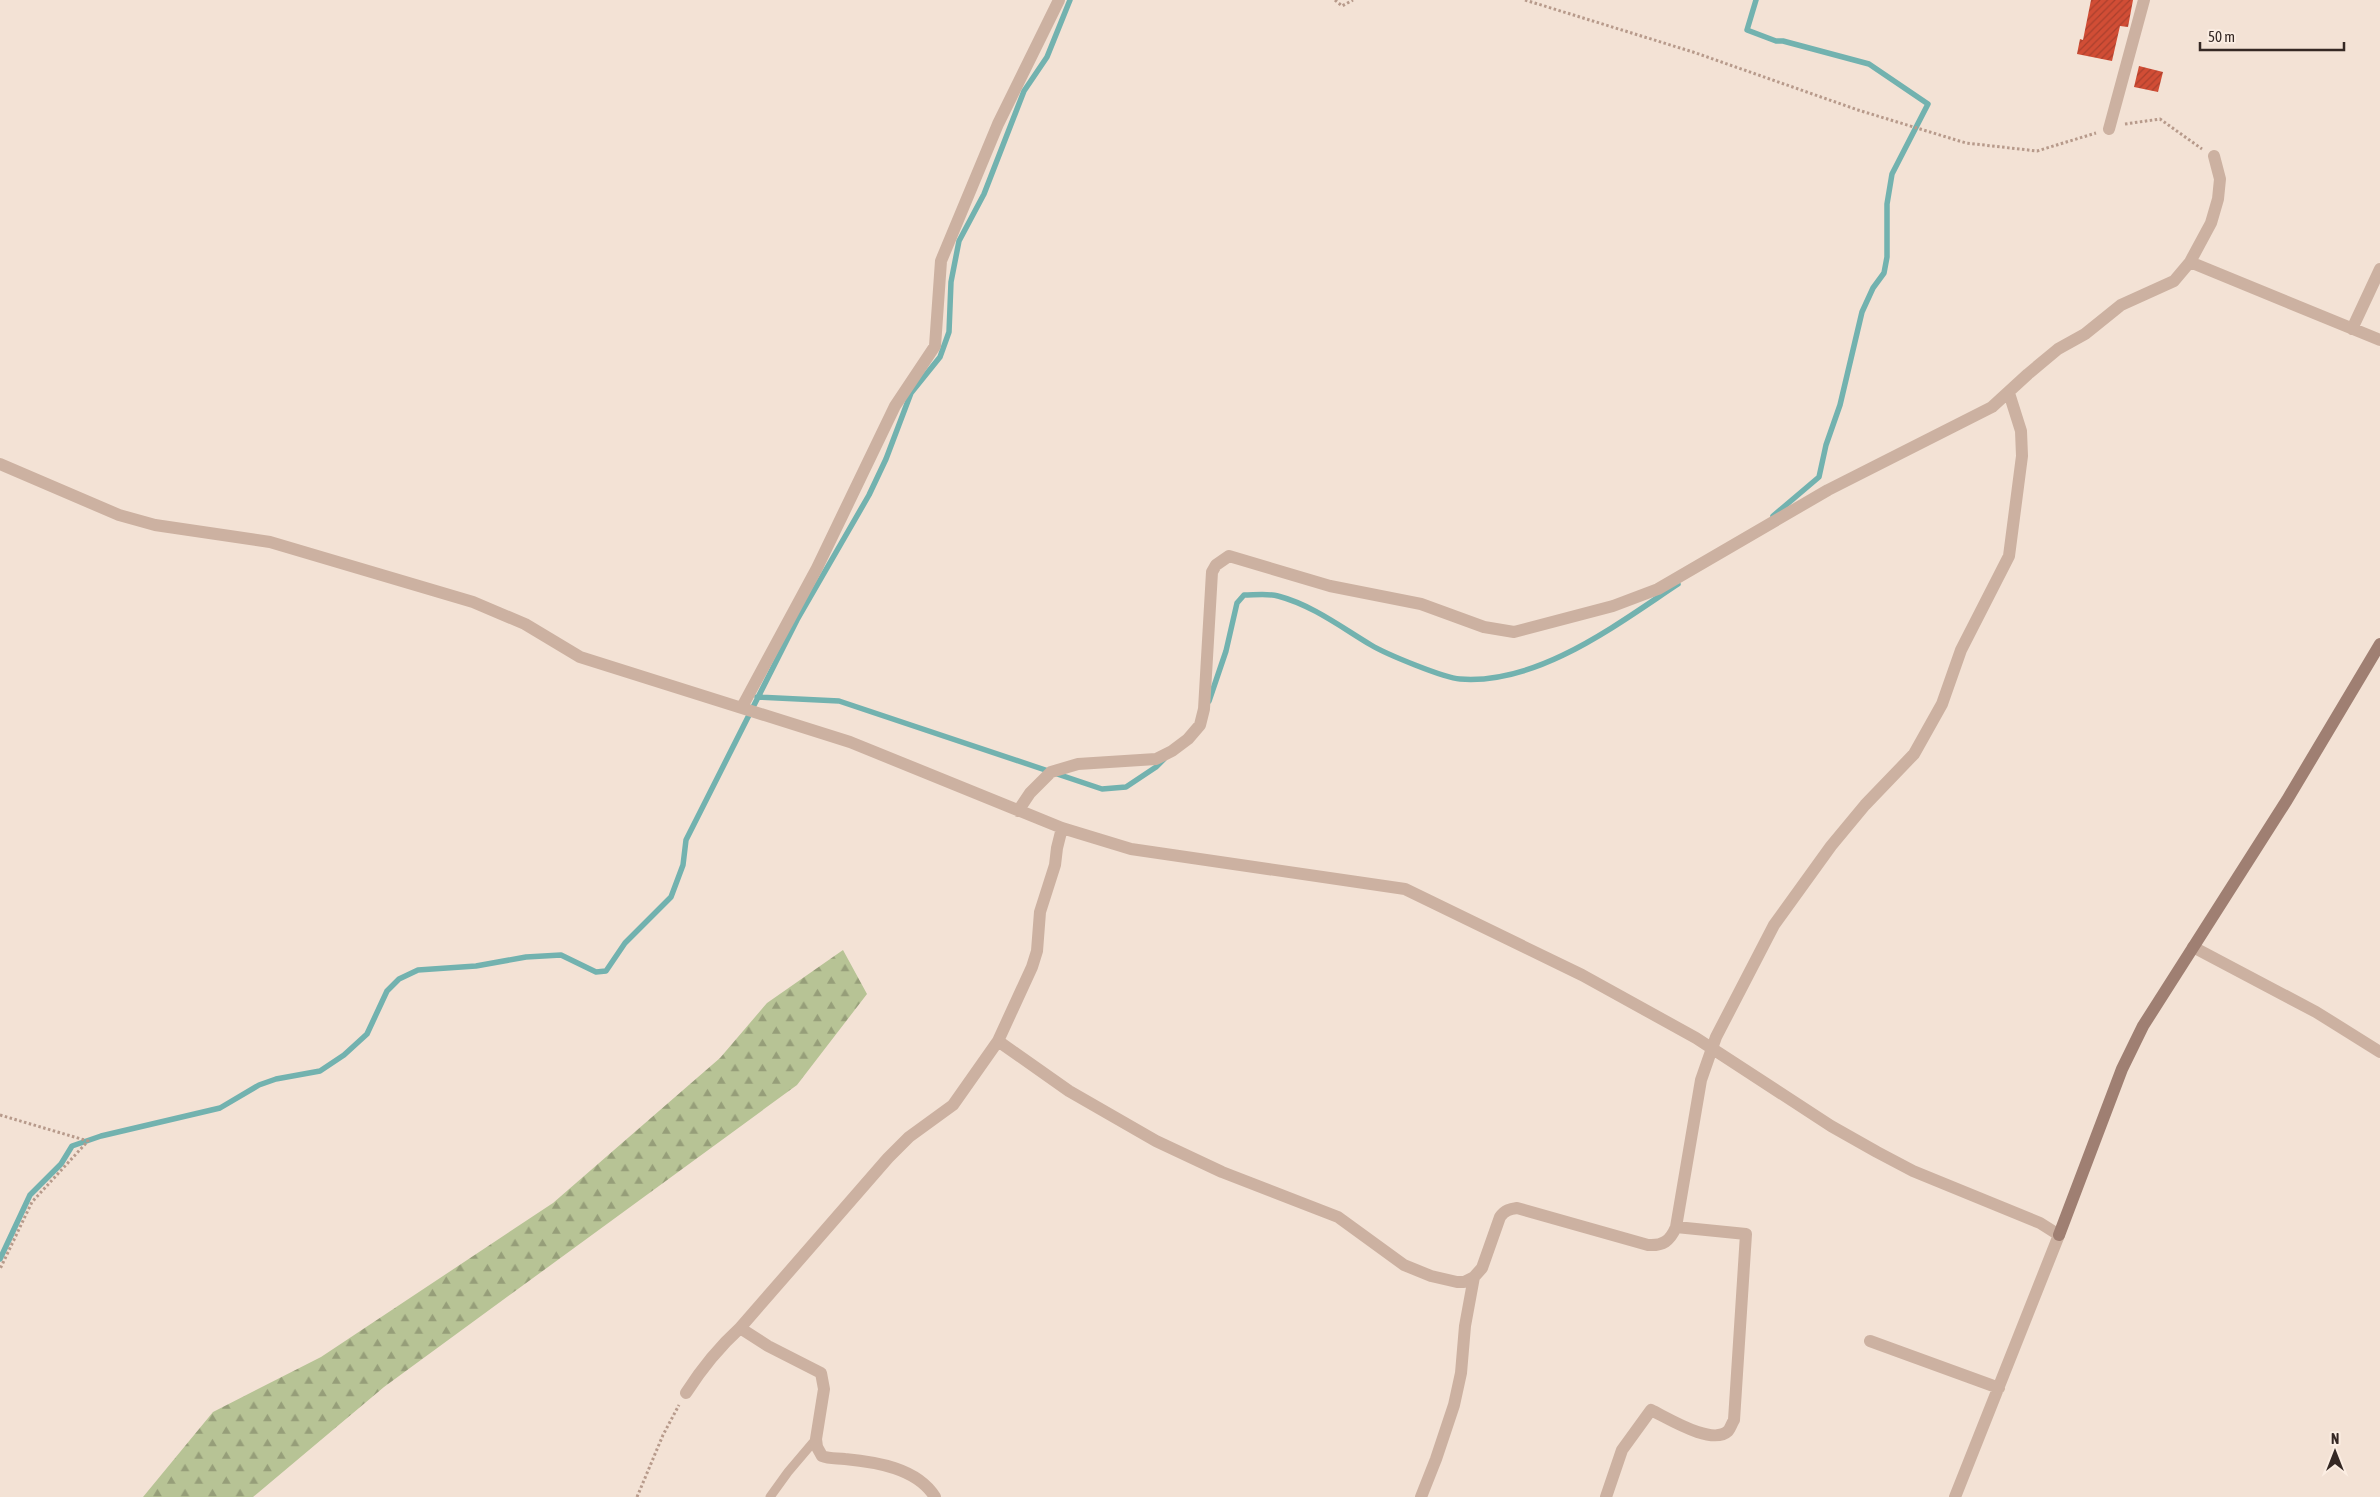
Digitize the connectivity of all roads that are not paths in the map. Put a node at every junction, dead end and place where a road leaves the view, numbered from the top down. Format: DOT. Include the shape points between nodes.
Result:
graph roads {
  1 [pos="1059,0"];
  2 [pos="2144,0"];
  3 [pos="2109,129"];
  4 [pos="2214,156"];
  5 [pos="2190,262"];
  6 [pos="2380,269"];
  7 [pos="2352,329"];
  8 [pos="2380,340"];
  9 [pos="2009,393"];
  10 [pos="0,464"];
  11 [pos="2380,644"];
  12 [pos="742,707"];
  13 [pos="1018,811"];
  14 [pos="1062,828"];
  15 [pos="2193,946"];
  16 [pos="998,1041"];
  17 [pos="1711,1048"];
  18 [pos="2380,1052"];
  19 [pos="1676,1227"];
  20 [pos="2058,1235"];
  21 [pos="1474,1277"];
  22 [pos="740,1328"];
  23 [pos="1870,1341"];
  24 [pos="1999,1388"];
  25 [pos="686,1393"];
  26 [pos="816,1440"];
  27 [pos="770,1497"];
  28 [pos="935,1497"];
  29 [pos="1421,1497"];
  30 [pos="1606,1497"];
  31 [pos="1955,1497"];
  1 -- 12 [label="street" via="998,124 941,261 935,346 895,406 817,568"];
  2 -- 3 [label="street"];
  4 -- 5 [label="street" via="2220,179 2218,199 2211,223"];
  5 -- 7 [label="street"];
  5 -- 9 [label="street" via="2174,282 2121,305 2085,334 2058,349"];
  6 -- 7 [label="street"];
  7 -- 8 [label="street"];
  9 -- 13 [label="street" via="1992,408 1828,490 1658,589 1614,606 1514,632 1484,627 1422,604 1330,586 1229,556 1212,572 1204,709 1200,725 1188,739 1156,759 1078,764 1051,772 1030,792"];
  9 -- 17 [label="street" via="2021,431 2022,456 2009,556 1961,650 1942,704 1914,754 1831,846 1774,925"];
  10 -- 12 [label="street" via="119,515 155,525 270,542 473,602 525,624 580,657"];
  11 -- 15 [label="street"];
  12 -- 13 [label="street" via="850,742"];
  13 -- 14 [label="street"];
  14 -- 16 [label="street" via="1055,865 1040,912 1037,951"];
  14 -- 17 [label="street" via="1131,850 1406,889 1582,975"];
  15 -- 18 [label="street" via="2316,1012"];
  15 -- 20 [label="street" via="2143,1026 2122,1069"];
  16 -- 21 [label="street" via="1069,1091 1156,1141 1222,1172 1338,1217 1404,1265 1457,1282"];
  16 -- 22 [label="street" via="954,1105 888,1158"];
  17 -- 19 [label="street" via="1701,1080"];
  17 -- 20 [label="street" via="1877,1152 1913,1171 2040,1223"];
  19 -- 21 [label="street" via="1667,1242 1648,1245 1517,1208 1510,1209 1500,1217 1482,1268"];
  19 -- 30 [label="street" via="1746,1234 1734,1420 1728,1431 1707,1436 1651,1410 1622,1450"];
  20 -- 24 [label="street"];
  21 -- 29 [label="street" via="1454,1405"];
  22 -- 25 [label="street" via="704,1365"];
  22 -- 26 [label="street" via="821,1373 823,1398"];
  23 -- 24 [label="street"];
  24 -- 31 [label="street"];
  26 -- 27 [label="lane"];
  26 -- 28 [label="street" via="822,1456 901,1471 922,1482"];
}
